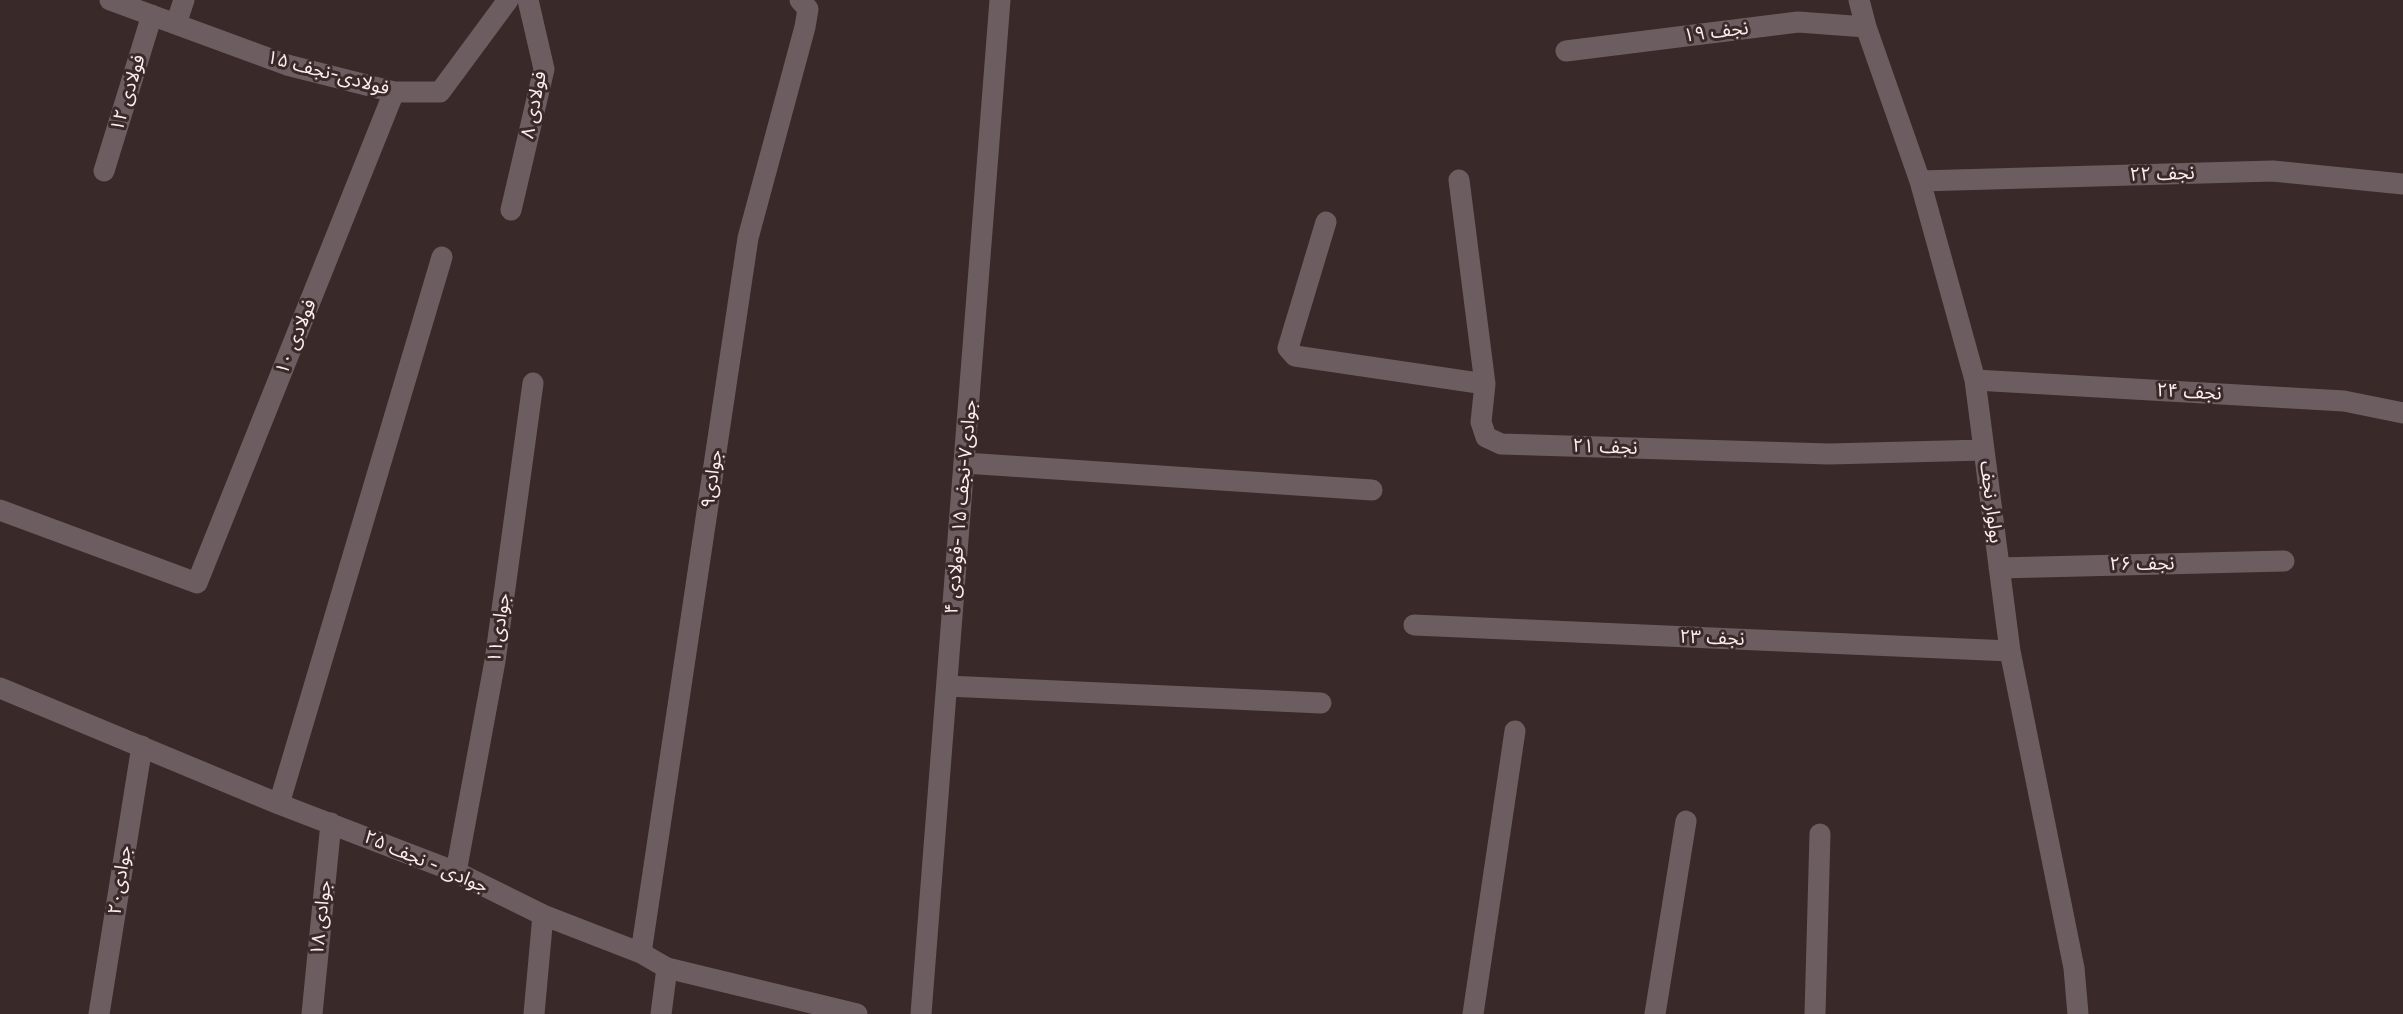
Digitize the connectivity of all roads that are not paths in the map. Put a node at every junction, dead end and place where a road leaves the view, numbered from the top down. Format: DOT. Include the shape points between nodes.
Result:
graph roads {
  1 [pos="110,0"];
  2 [pos="184,0"];
  3 [pos="509,0"];
  4 [pos="528,0"];
  5 [pos="1000,0"];
  6 [pos="1859,0"];
  7 [pos="804,5"];
  8 [pos="152,15"];
  9 [pos="176,24"];
  10 [pos="1866,27"];
  11 [pos="1566,51"];
  12 [pos="394,92"];
  13 [pos="104,170"];
  14 [pos="1459,180"];
  15 [pos="1920,181"];
  16 [pos="2403,184"];
  17 [pos="511,210"];
  18 [pos="1326,222"];
  19 [pos="442,257"];
  20 [pos="1975,380"];
  21 [pos="533,383"];
  22 [pos="1485,383"];
  23 [pos="2403,413"];
  24 [pos="1984,450"];
  25 [pos="964,463"];
  26 [pos="1372,490"];
  27 [pos="0,510"];
  28 [pos="2284,561"];
  29 [pos="1999,568"];
  30 [pos="1414,625"];
  31 [pos="2010,652"];
  32 [pos="947,686"];
  33 [pos="0,688"];
  34 [pos="1321,703"];
  35 [pos="1515,731"];
  36 [pos="142,747"];
  37 [pos="279,804"];
  38 [pos="1686,821"];
  39 [pos="331,823"];
  40 [pos="1820,834"];
  41 [pos="456,872"];
  42 [pos="542,915"];
  43 [pos="641,954"];
  44 [pos="667,968"];
  45 [pos="99,1014"];
  46 [pos="312,1014"];
  47 [pos="534,1014"];
  48 [pos="661,1014"];
  49 [pos="857,1014"];
  50 [pos="921,1014"];
  51 [pos="1473,1014"];
  52 [pos="1655,1014"];
  53 [pos="1815,1014"];
  54 [pos="2078,1014"];
  1 -- 8 [label="street, فولادی-نجف ۱۵"];
  2 -- 9 [label="street"];
  3 -- 12 [label="street, فولادی-نجف ۱۵" via="440,92"];
  4 -- 17 [label="street, فولادی ۸" via="544,69"];
  5 -- 25 [label="street, جوادی۷-نجف ۱۵ -فولادی ۴"];
  6 -- 10 [label="street, بولوار نجف"];
  7 -- 43 [label="street, جوادی۹" via="806,27 748,238"];
  8 -- 9 [label="street, فولادی-نجف ۱۵"];
  8 -- 13 [label="street, فولادی ۱۲"];
  9 -- 12 [label="street, فولادی-نجف ۱۵" via="287,65"];
  10 -- 11 [label="street, نجف ۱۹" via="1798,22"];
  10 -- 15 [label="street, بولوار نجف"];
  12 -- 27 [label="street, فولادی ۱۰" via="197,583"];
  14 -- 22 [label="street, نجف ۲۱"];
  15 -- 16 [label="street, نجف ۲۲" via="2273,171"];
  15 -- 20 [label="street, بولوار نجف"];
  18 -- 22 [label="street" via="1287,348 1295,356"];
  19 -- 37 [label="street"];
  20 -- 23 [label="street, نجف ۲۴" via="2344,401"];
  20 -- 24 [label="street, بولوار نجف"];
  21 -- 41 [label="street, جوادی۱۱" via="495,661"];
  22 -- 24 [label="street, نجف ۲۱" via="1481,422 1486,437 1501,444 1829,454"];
  24 -- 29 [label="street, بولوار نجف"];
  25 -- 26 [label="street"];
  25 -- 32 [label="street, جوادی۷-نجف ۱۵ -فولادی ۴"];
  28 -- 29 [label="street, نجف ۲۶"];
  29 -- 31 [label="street, بولوار نجف"];
  30 -- 31 [label="street, نجف ۲۳"];
  31 -- 54 [label="street, بولوار نجف" via="2074,968"];
  32 -- 34 [label="street"];
  32 -- 50 [label="street, جوادی۷-نجف ۱۵ -فولادی ۴"];
  33 -- 36 [label="street, جوادی - نجف ۲۵"];
  35 -- 51 [label="street"];
  36 -- 37 [label="street, جوادی - نجف ۲۵"];
  36 -- 45 [label="street, جوادی۲۰"];
  37 -- 39 [label="street, جوادی - نجف ۲۵"];
  38 -- 52 [label="street"];
  39 -- 41 [label="street, جوادی - نجف ۲۵"];
  39 -- 46 [label="street, جوادی ۱۸"];
  40 -- 53 [label="street"];
  41 -- 42 [label="street, جوادی - نجف ۲۵"];
  42 -- 43 [label="street, جوادی - نجف ۲۵"];
  42 -- 47 [label="street"];
  43 -- 44 [label="street, جوادی - نجف ۲۵"];
  44 -- 48 [label="street"];
  44 -- 49 [label="street, جوادی - نجف ۲۵"];
}
